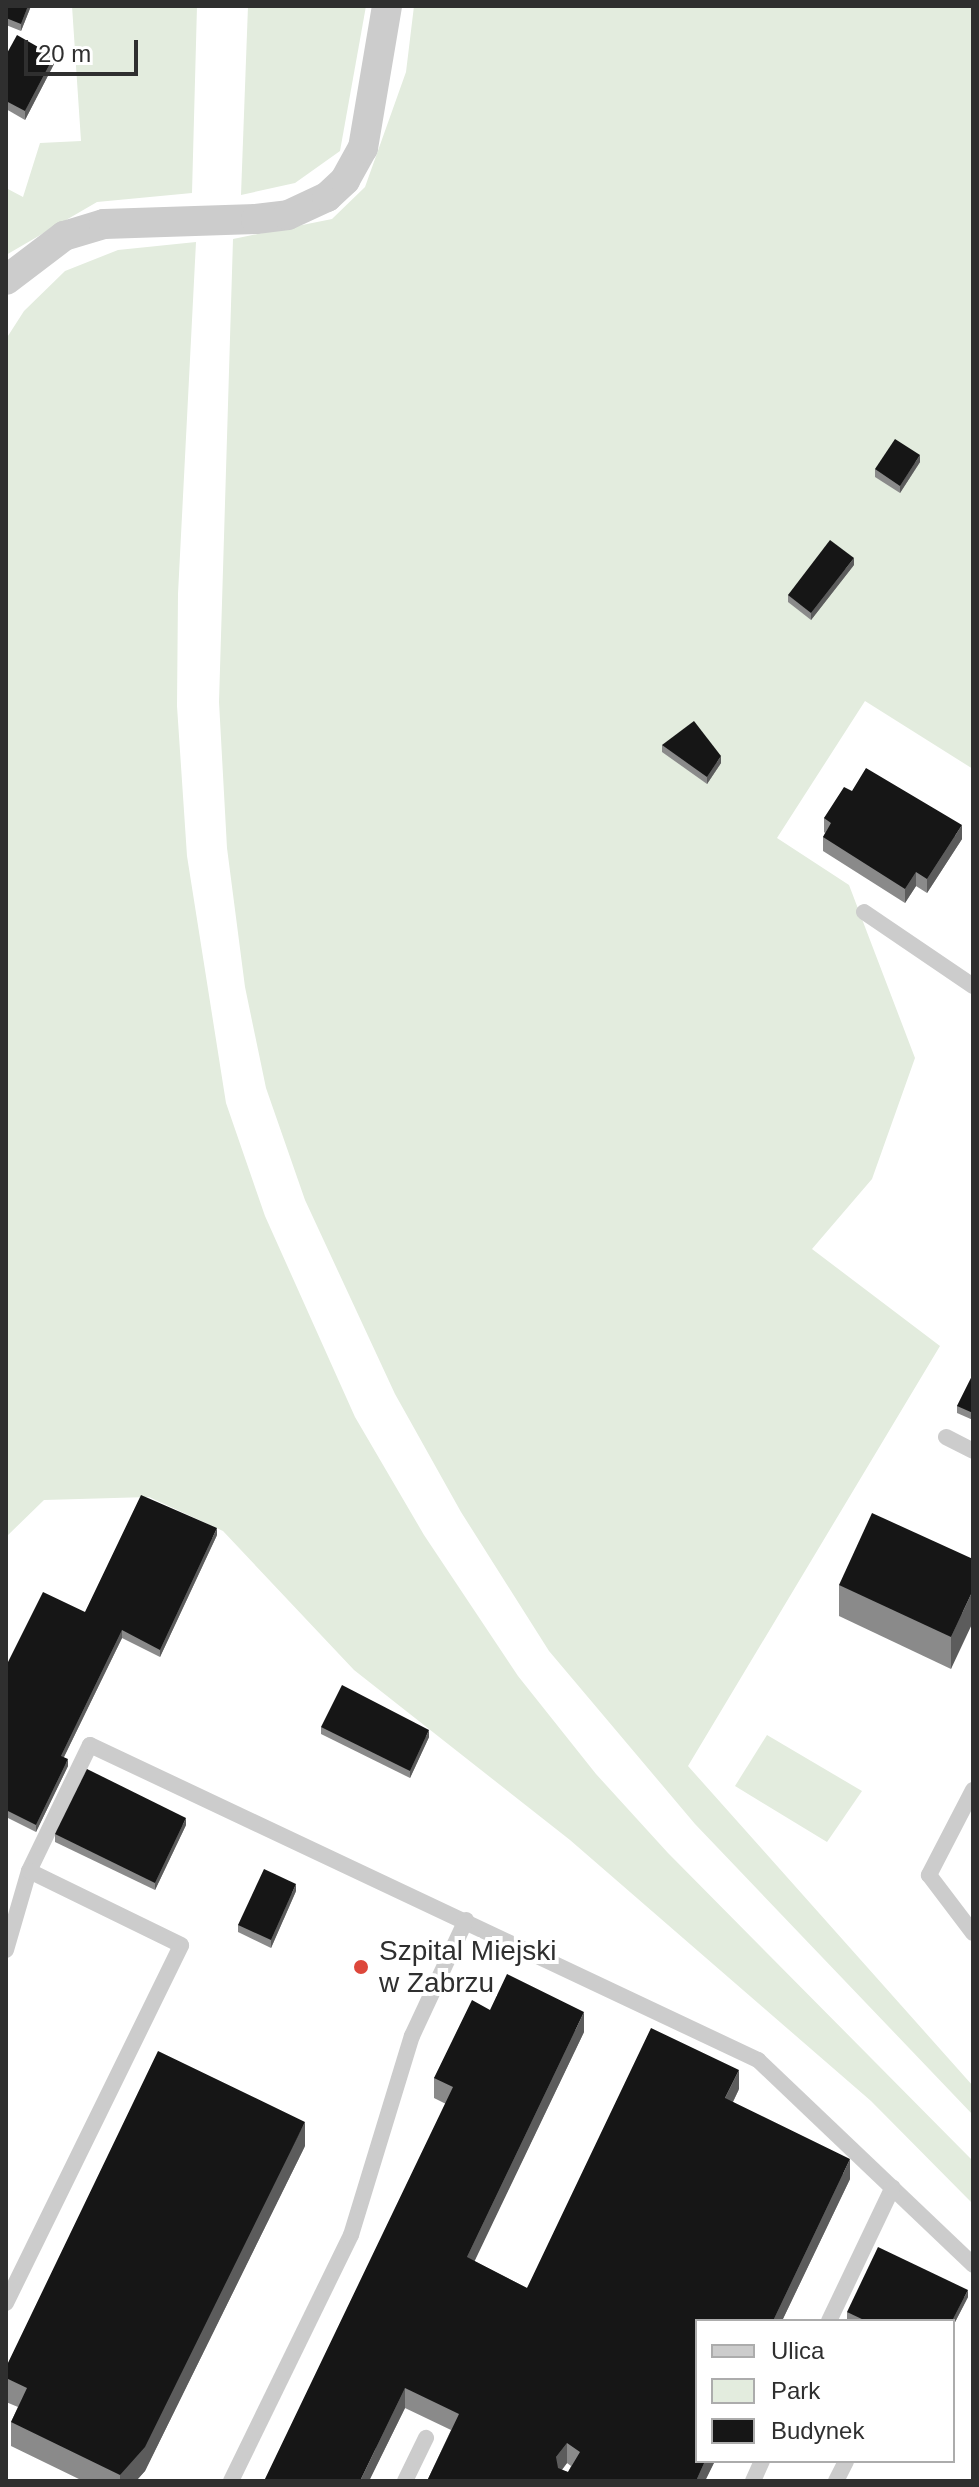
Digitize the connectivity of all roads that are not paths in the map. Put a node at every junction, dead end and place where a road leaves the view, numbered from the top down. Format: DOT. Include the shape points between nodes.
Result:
graph roads {
  1 [pos="387,6"];
  2 [pos="6,280"];
  3 [pos="864,912"];
  4 [pos="973,986"];
  5 [pos="946,1437"];
  6 [pos="973,1451"];
  7 [pos="973,1790"];
  8 [pos="29,1871"];
  9 [pos="466,1920"];
  10 [pos="973,1933"];
  11 [pos="6,1950"];
  12 [pos="893,2187"];
  13 [pos="973,2265"];
  14 [pos="6,2303"];
  15 [pos="830,2319"];
  16 [pos="426,2438"];
  17 [pos="845,2463"];
  18 [pos="231,2481"];
  19 [pos="405,2481"];
  20 [pos="836,2481"];
  1 -- 2 [label="street" via="363,148 345,180 327,197 288,215 256,219 104,224 64,236"];
  3 -- 4 [label="lane"];
  5 -- 6 [label="lane"];
  7 -- 10 [label="lane" via="929,1875"];
  8 -- 9 [label="lane" via="90,1745"];
  8 -- 11 [label="lane"];
  8 -- 14 [label="lane" via="181,1945"];
  9 -- 12 [label="lane" via="758,2060"];
  9 -- 18 [label="lane" via="412,2036 351,2235"];
  12 -- 13 [label="lane"];
  12 -- 15 [label="lane"];
  16 -- 19 [label="lane"];
  17 -- 20 [label="lane"];
}
